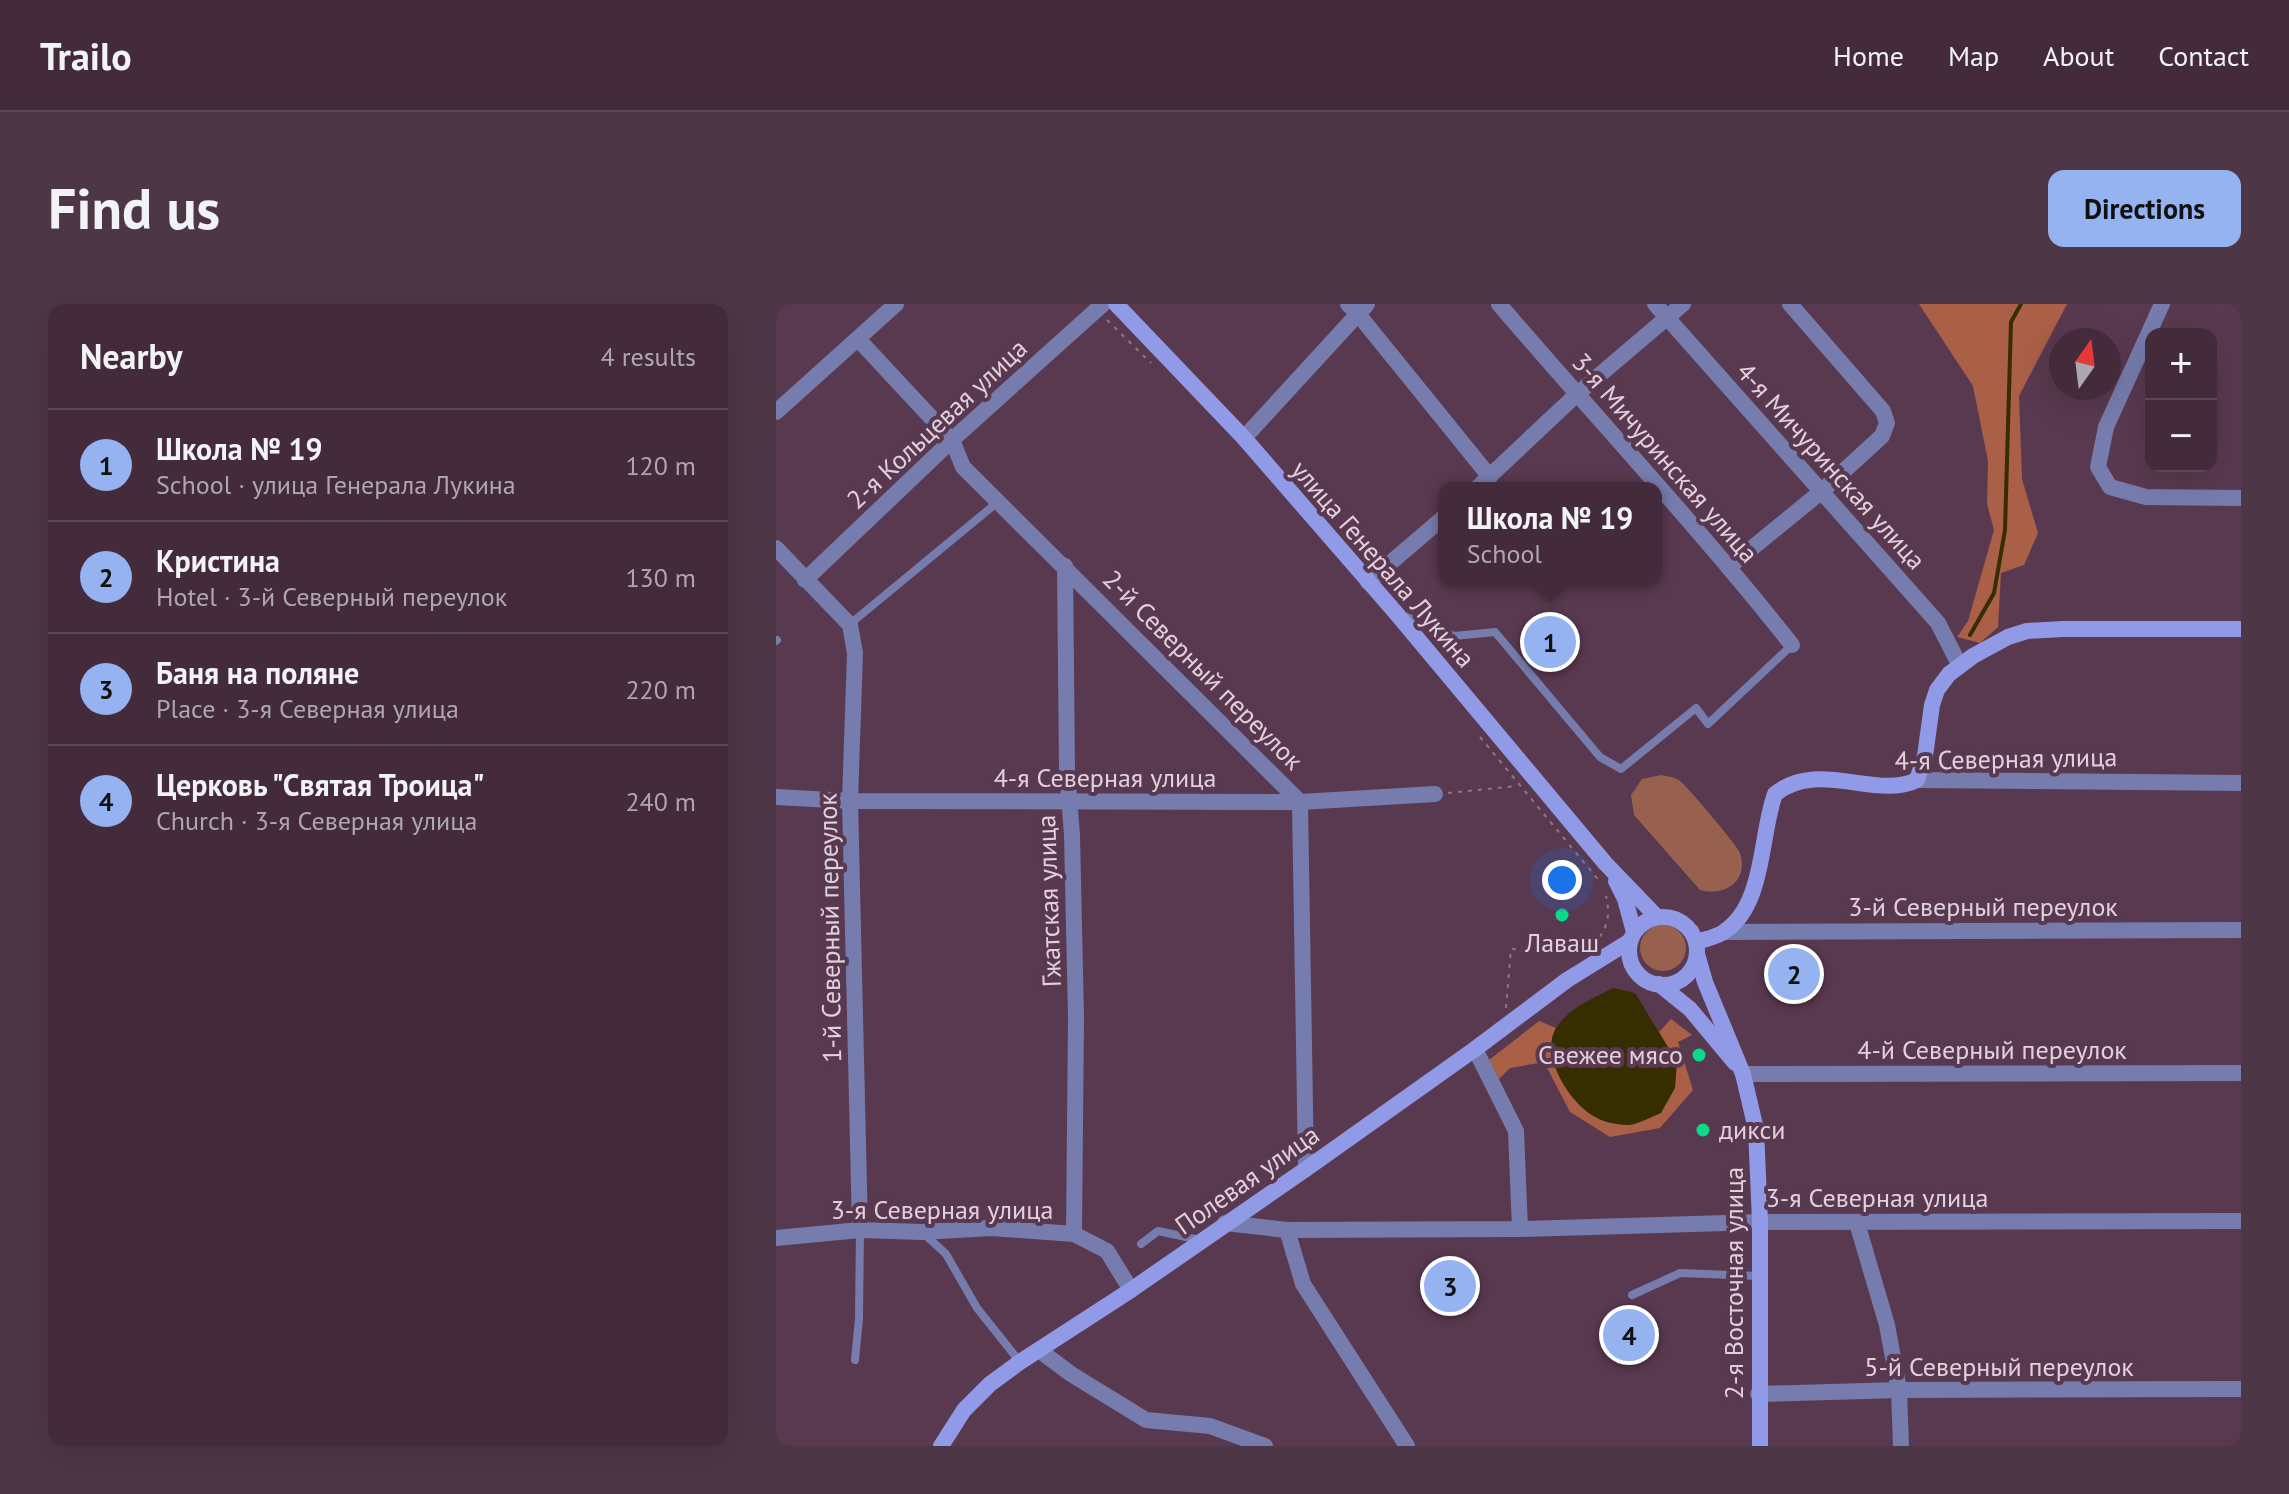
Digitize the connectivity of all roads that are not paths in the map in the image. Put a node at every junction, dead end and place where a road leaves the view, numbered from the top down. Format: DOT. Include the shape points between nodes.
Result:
graph roads {
  1 [pos="896,304"];
  2 [pos="1103,304"];
  3 [pos="1116,304"];
  4 [pos="1499,304"];
  5 [pos="1655,304"];
  6 [pos="1683,304"];
  7 [pos="1790,304"];
  8 [pos="2162,304"];
  9 [pos="1358,307"];
  10 [pos="1667,318"];
  11 [pos="858,339"];
  12 [pos="1576,395"];
  13 [pos="776,412"];
  14 [pos="1244,438"];
  15 [pos="952,440"];
  16 [pos="1484,482"];
  17 [pos="1654,482"];
  18 [pos="1662,490"];
  19 [pos="1822,491"];
  20 [pos="2241,498"];
  21 [pos="999,501"];
  22 [pos="1438,522"];
  23 [pos="776,548"];
  24 [pos="1065,566"];
  25 [pos="1730,566"];
  26 [pos="805,580"];
  27 [pos="1368,582"];
  28 [pos="1396,613"];
  29 [pos="850,625"];
  30 [pos="2241,629"];
  31 [pos="1792,645"];
  32 [pos="1960,666"];
  33 [pos="1917,780"];
  34 [pos="2241,783"];
  35 [pos="1435,794"];
  36 [pos="776,797"];
  37 [pos="850,801"];
  38 [pos="1070,802"];
  39 [pos="1300,802"];
  40 [pos="1605,863"];
  41 [pos="1657,917"];
  42 [pos="2241,930"];
  43 [pos="1725,932"];
  44 [pos="1632,936"];
  45 [pos="1697,948"];
  46 [pos="1586,959"];
  47 [pos="1633,967"];
  48 [pos="1659,984"];
  49 [pos="1475,1049"];
  50 [pos="2241,1073"];
  51 [pos="1743,1074"];
  52 [pos="1306,1169"];
  53 [pos="2241,1221"];
  54 [pos="1760,1222"];
  55 [pos="1225,1223"];
  56 [pos="1857,1223"];
  57 [pos="1520,1229"];
  58 [pos="860,1230"];
  59 [pos="1287,1230"];
  60 [pos="922,1232"];
  61 [pos="1074,1234"];
  62 [pos="776,1238"];
  63 [pos="1201,1240"];
  64 [pos="1141,1244"];
  65 [pos="1759,1276"];
  66 [pos="1131,1290"];
  67 [pos="1632,1295"];
  68 [pos="1039,1350"];
  69 [pos="855,1360"];
  70 [pos="1020,1362"];
  71 [pos="2241,1389"];
  72 [pos="1899,1390"];
  73 [pos="1758,1394"];
  74 [pos="941,1446"];
  75 [pos="1265,1446"];
  76 [pos="1407,1446"];
  77 [pos="1760,1446"];
  78 [pos="1901,1446"];
  1 -- 11 [label="street"];
  2 -- 15 [label="street, 2-я Кольцевая улица"];
  3 -- 14 [label="main road, улица Генерала Лукина"];
  4 -- 12 [label="street, 3-я Мичуринская улица"];
  5 -- 10 [label="street, 4-я Мичуринская улица"];
  6 -- 10 [label="street"];
  7 -- 19 [label="street" via="1883,411 1887,423 1882,436"];
  8 -- 20 [label="street" via="2106,427 2098,467 2110,487 2146,497"];
  9 -- 14 [label="street"];
  9 -- 16 [label="street"];
  10 -- 12 [label="street"];
  10 -- 19 [label="street, 4-я Мичуринская улица"];
  11 -- 13 [label="street"];
  11 -- 15 [label="street, 2-й Северный переулок"];
  12 -- 16 [label="street"];
  12 -- 17 [label="street, 3-я Мичуринская улица"];
  14 -- 27 [label="main road, улица Генерала Лукина"];
  15 -- 21 [label="street, 2-й Северный переулок" via="963,467"];
  15 -- 26 [label="street, 2-я Кольцевая улица"];
  18 -- 25 [label="street, 3-я Мичуринская улица"];
  19 -- 25 [label="street"];
  19 -- 32 [label="street, 4-я Мичуринская улица" via="1938,623"];
  21 -- 24 [label="street, 2-й Северный переулок"];
  21 -- 29 [label="lane"];
  22 -- 27 [label="street"];
  23 -- 26 [label="street"];
  24 -- 38 [label="street, Гжатская улица"];
  24 -- 39 [label="street, 2-й Северный переулок"];
  25 -- 31 [label="street, 3-я Мичуринская улица"];
  26 -- 29 [label="street"];
  27 -- 28 [label="main road, улица Генерала Лукина"];
  28 -- 31 [label="lane" via="1454,636 1495,632 1600,757 1621,769 1696,708 1708,724"];
  28 -- 40 [label="main road, улица Генерала Лукина"];
  29 -- 37 [label="street, 1-й Северный переулок" via="855,653"];
  30 -- 32 [label="main road" via="2027,631"];
  32 -- 33 [label="main road" via="1937,690"];
  33 -- 34 [label="street, 4-я Северная улица"];
  33 -- 43 [label="main road, 4-я Северная улица" via="1891,785 1815,780 1790,784 1775,794 1757,881"];
  35 -- 39 [label="street, 4-я Северная улица"];
  36 -- 37 [label="street, 4-я Северная улица"];
  37 -- 38 [label="street, 4-я Северная улица"];
  37 -- 58 [label="street, 1-й Северный переулок"];
  38 -- 39 [label="street, 4-я Северная улица"];
  38 -- 61 [label="street, Гжатская улица" via="1076,1017"];
  39 -- 52 [label="street, 2-й Северный переулок"];
  40 -- 41 [label="main road, улица Генерала Лукина"];
  40 -- 44 [label="main road, улица Генерала Лукина" via="1625,899"];
  41 -- 44 [label="main road"];
  41 -- 45 [label="main road" via="1674,918 1688,927"];
  42 -- 43 [label="street, 3-й Северный переулок"];
  43 -- 45 [label="main road"];
  44 -- 46 [label="main road, Полевая улица"];
  44 -- 47 [label="main road"];
  45 -- 48 [label="main road" via="1689,973"];
  45 -- 51 [label="main road, 2-я Восточная улица" via="1705,982"];
  46 -- 47 [label="main road"];
  46 -- 49 [label="main road, Полевая улица"];
  47 -- 48 [label="main road" via="1644,979"];
  48 -- 51 [label="main road, 2-я Восточная улица" via="1690,1009"];
  49 -- 52 [label="main road, Полевая улица"];
  49 -- 57 [label="street" via="1516,1131"];
  50 -- 51 [label="street, 4-й Северный переулок"];
  51 -- 54 [label="main road, 2-я Восточная улица" via="1756,1129"];
  52 -- 55 [label="main road, Полевая улица"];
  53 -- 56 [label="street, 3-я Северная улица"];
  54 -- 56 [label="street, 3-я Северная улица"];
  54 -- 57 [label="street, 3-я Северная улица"];
  54 -- 65 [label="main road, 2-я Восточная улица"];
  55 -- 59 [label="street, 3-я Северная улица"];
  55 -- 63 [label="main road, Полевая улица"];
  56 -- 72 [label="street" via="1887,1325"];
  57 -- 59 [label="street, 3-я Северная улица"];
  58 -- 60 [label="street, 3-я Северная улица"];
  58 -- 62 [label="street, 3-я Северная улица"];
  58 -- 69 [label="lane"];
  59 -- 76 [label="street" via="1303,1284"];
  60 -- 61 [label="street, 3-я Северная улица" via="991,1228"];
  60 -- 70 [label="lane" via="946,1254 977,1308"];
  61 -- 66 [label="street, 3-я Северная улица" via="1107,1251"];
  63 -- 64 [label="lane" via="1158,1231"];
  63 -- 66 [label="main road, Полевая улица"];
  65 -- 67 [label="lane" via="1680,1273"];
  65 -- 73 [label="main road, 2-я Восточная улица"];
  66 -- 68 [label="main road, Полевая улица"];
  68 -- 70 [label="main road, Полевая улица"];
  68 -- 75 [label="street" via="1146,1420 1210,1426"];
  70 -- 74 [label="main road, Полевая улица" via="964,1410"];
  71 -- 72 [label="street, 5-й Северный переулок"];
  72 -- 73 [label="street, 5-й Северный переулок"];
  72 -- 78 [label="street"];
  73 -- 77 [label="main road, 2-я Восточная улица"];
}
